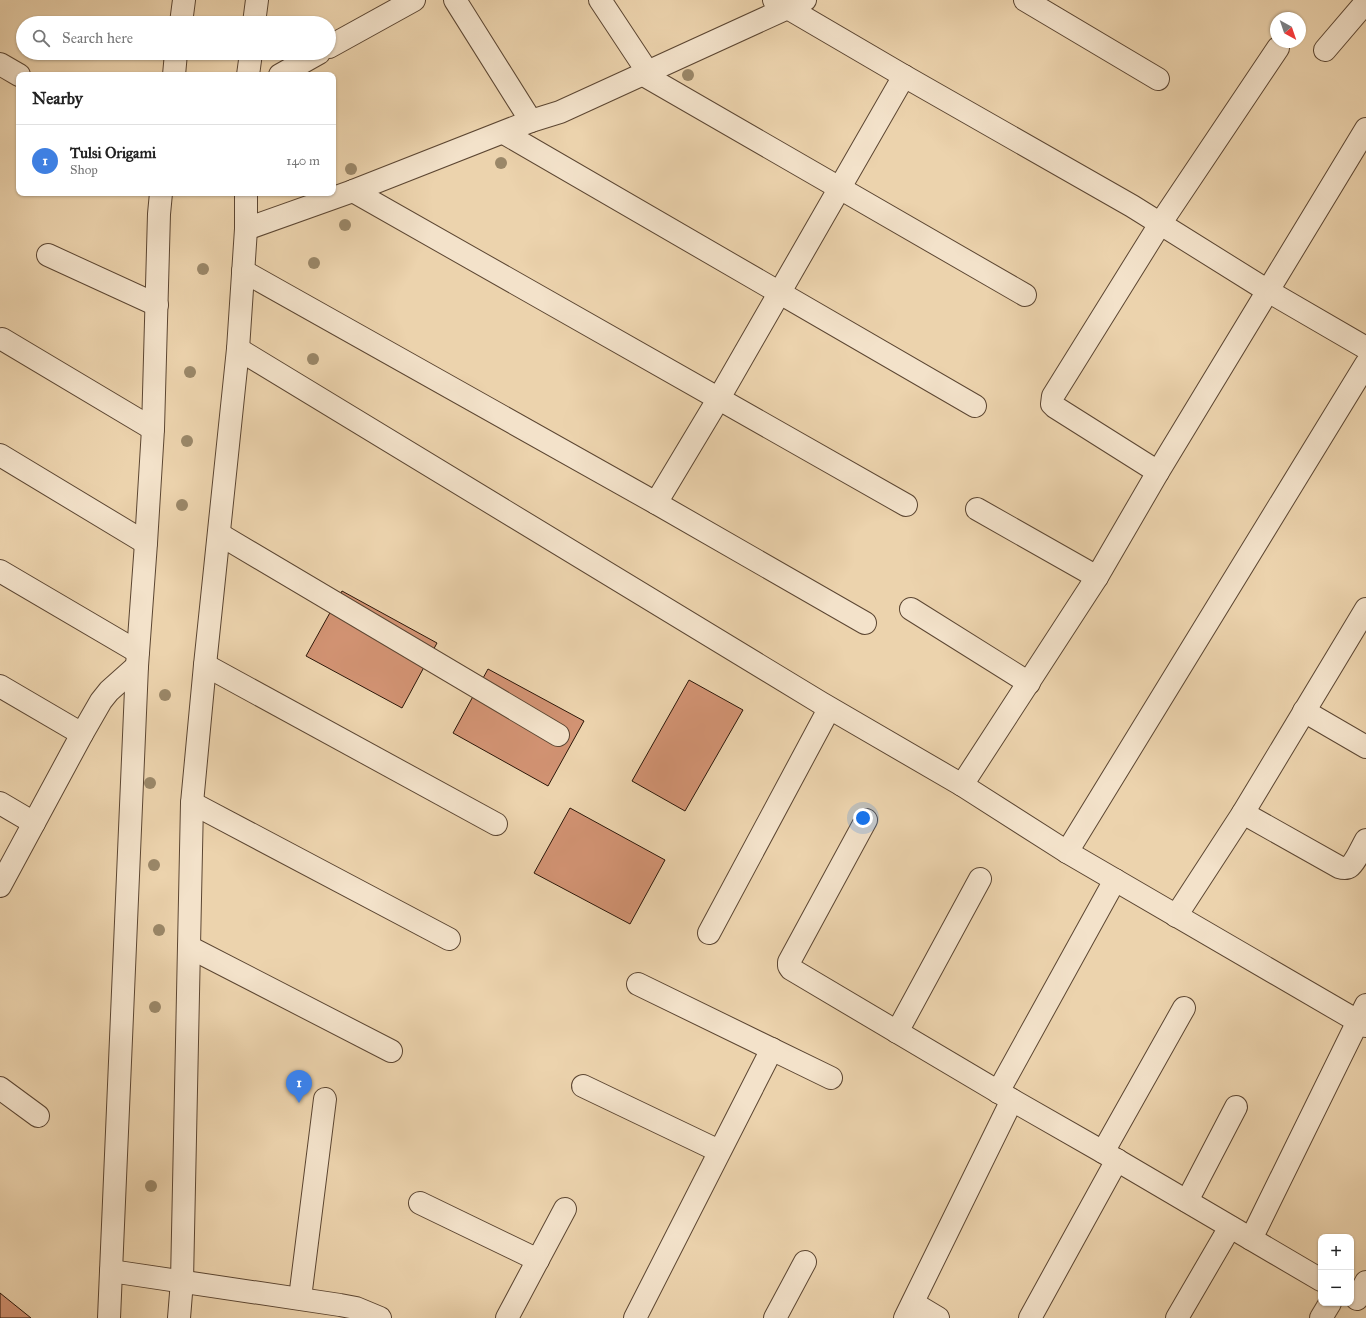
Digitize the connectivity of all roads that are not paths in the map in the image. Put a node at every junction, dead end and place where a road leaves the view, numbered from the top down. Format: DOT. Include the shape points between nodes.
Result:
graph roads {
  1 [pos="184,0"];
  2 [pos="257,0"];
  3 [pos="414,0"];
  4 [pos="455,0"];
  5 [pos="600,0"];
  6 [pos="1025,0"];
  7 [pos="1366,2"];
  8 [pos="789,3"];
  9 [pos="182,16"];
  10 [pos="255,16"];
  11 [pos="336,44"];
  12 [pos="1278,48"];
  13 [pos="1325,50"];
  14 [pos="175,60"];
  15 [pos="250,60"];
  16 [pos="307,60"];
  17 [pos="0,64"];
  18 [pos="174,72"];
  19 [pos="248,72"];
  20 [pos="285,72"];
  21 [pos="644,73"];
  22 [pos="16,74"];
  23 [pos="904,76"];
  24 [pos="1158,79"];
  25 [pos="530,121"];
  26 [pos="1366,129"];
  27 [pos="504,133"];
  28 [pos="840,188"];
  29 [pos="353,191"];
  30 [pos="161,196"];
  31 [pos="246,196"];
  32 [pos="1160,224"];
  33 [pos="246,229"];
  34 [pos="48,255"];
  35 [pos="243,271"];
  36 [pos="1268,291"];
  37 [pos="779,292"];
  38 [pos="1025,294"];
  39 [pos="156,305"];
  40 [pos="2,339"];
  41 [pos="1366,348"];
  42 [pos="238,349"];
  43 [pos="1366,364"];
  44 [pos="719,398"];
  45 [pos="975,406"];
  46 [pos="153,429"];
  47 [pos="0,455"];
  48 [pos="1158,472"];
  49 [pos="656,503"];
  50 [pos="906,505"];
  51 [pos="977,509"];
  52 [pos="219,534"];
  53 [pos="146,543"];
  54 [pos="0,571"];
  55 [pos="1097,577"];
  56 [pos="910,609"];
  57 [pos="1366,609"];
  58 [pos="865,623"];
  59 [pos="137,659"];
  60 [pos="205,664"];
  61 [pos="1028,683"];
  62 [pos="0,686"];
  63 [pos="830,708"];
  64 [pos="1304,711"];
  65 [pos="82,734"];
  66 [pos="558,736"];
  67 [pos="1366,747"];
  68 [pos="962,785"];
  69 [pos="0,803"];
  70 [pos="192,803"];
  71 [pos="1243,813"];
  72 [pos="866,820"];
  73 [pos="34,823"];
  74 [pos="496,824"];
  75 [pos="1366,840"];
  76 [pos="1067,852"];
  77 [pos="980,879"];
  78 [pos="1115,880"];
  79 [pos="0,886"];
  80 [pos="1176,916"];
  81 [pos="709,933"];
  82 [pos="449,939"];
  83 [pos="189,947"];
  84 [pos="638,984"];
  85 [pos="1184,1008"];
  86 [pos="1363,1018"];
  87 [pos="897,1032"];
  88 [pos="772,1049"];
  89 [pos="391,1051"];
  90 [pos="831,1078"];
  91 [pos="583,1086"];
  92 [pos="0,1088"];
  93 [pos="1005,1096"];
  94 [pos="325,1099"];
  95 [pos="1236,1107"];
  96 [pos="38,1116"];
  97 [pos="719,1151"];
  98 [pos="1110,1156"];
  99 [pos="1187,1201"];
  100 [pos="420,1203"];
  101 [pos="565,1209"];
  102 [pos="1230,1227"];
  103 [pos="1251,1239"];
  104 [pos="538,1260"];
  105 [pos="805,1262"];
  106 [pos="111,1271"];
  107 [pos="1318,1278"];
  108 [pos="182,1281"];
  109 [pos="300,1298"];
  110 [pos="1328,1306"];
  111 [pos="909,1311"];
  112 [pos="109,1318"];
  113 [pos="179,1318"];
  114 [pos="380,1318"];
  115 [pos="507,1318"];
  116 [pos="635,1318"];
  117 [pos="775,1318"];
  118 [pos="938,1318"];
  119 [pos="1030,1318"];
  120 [pos="1177,1318"];
  121 [pos="1321,1318"];
  1 -- 9 [label="street"];
  2 -- 10 [label="street"];
  3 -- 11 [label="street"];
  4 -- 25 [label="street"];
  5 -- 21 [label="street"];
  6 -- 24 [label="street"];
  7 -- 13 [label="street"];
  8 -- 21 [label="street"];
  8 -- 23 [label="street"];
  12 -- 32 [label="street"];
  14 -- 18 [label="street"];
  15 -- 19 [label="street"];
  16 -- 20 [label="street"];
  17 -- 22 [label="street"];
  21 -- 25 [label="street" via="560,112"];
  21 -- 28 [label="street"];
  23 -- 28 [label="street"];
  23 -- 32 [label="street"];
  25 -- 27 [label="street"];
  26 -- 36 [label="street"];
  27 -- 29 [label="street"];
  27 -- 37 [label="street"];
  28 -- 37 [label="street"];
  28 -- 38 [label="street"];
  29 -- 33 [label="street"];
  29 -- 44 [label="street"];
  30 -- 39 [label="street"];
  31 -- 33 [label="street"];
  32 -- 36 [label="street"];
  32 -- 48 [label="street" via="1052,401 1055,407"];
  33 -- 35 [label="street"];
  34 -- 39 [label="street"];
  35 -- 42 [label="street"];
  35 -- 49 [label="street"];
  36 -- 41 [label="street"];
  36 -- 48 [label="street"];
  37 -- 44 [label="street"];
  37 -- 45 [label="street"];
  39 -- 46 [label="street"];
  40 -- 46 [label="street"];
  42 -- 52 [label="street"];
  42 -- 63 [label="street"];
  43 -- 76 [label="street"];
  44 -- 49 [label="street"];
  44 -- 50 [label="street"];
  46 -- 53 [label="street"];
  47 -- 53 [label="street"];
  48 -- 55 [label="street"];
  49 -- 58 [label="street"];
  51 -- 55 [label="street"];
  52 -- 60 [label="street"];
  52 -- 66 [label="street"];
  53 -- 59 [label="street"];
  54 -- 59 [label="street"];
  55 -- 61 [label="street"];
  56 -- 61 [label="street"];
  57 -- 64 [label="street"];
  59 -- 65 [label="street" via="101,701"];
  59 -- 106 [label="street"];
  60 -- 70 [label="street"];
  60 -- 74 [label="street"];
  61 -- 68 [label="street"];
  62 -- 65 [label="street"];
  63 -- 68 [label="street"];
  63 -- 81 [label="street"];
  64 -- 67 [label="street"];
  64 -- 71 [label="street"];
  65 -- 73 [label="street"];
  68 -- 76 [label="street"];
  69 -- 73 [label="street"];
  70 -- 82 [label="street"];
  70 -- 83 [label="street"];
  71 -- 75 [label="street" via="1339,867 1349,867"];
  71 -- 80 [label="street"];
  72 -- 87 [label="street" via="789,966"];
  73 -- 79 [label="street"];
  76 -- 78 [label="street"];
  77 -- 87 [label="street"];
  78 -- 80 [label="street"];
  78 -- 93 [label="street"];
  80 -- 86 [label="street"];
  83 -- 89 [label="street"];
  83 -- 108 [label="street"];
  84 -- 88 [label="street"];
  85 -- 98 [label="street"];
  86 -- 103 [label="street"];
  87 -- 93 [label="street"];
  88 -- 90 [label="street"];
  88 -- 97 [label="street"];
  91 -- 97 [label="street"];
  92 -- 96 [label="street"];
  93 -- 98 [label="street"];
  93 -- 111 [label="street"];
  94 -- 109 [label="street"];
  95 -- 99 [label="street"];
  97 -- 116 [label="street"];
  98 -- 99 [label="street"];
  98 -- 119 [label="street"];
  99 -- 102 [label="street"];
  100 -- 104 [label="street"];
  101 -- 104 [label="street"];
  102 -- 103 [label="street"];
  102 -- 120 [label="street"];
  103 -- 107 [label="street"];
  104 -- 115 [label="street"];
  105 -- 117 [label="street"];
  106 -- 108 [label="street"];
  106 -- 112 [label="street"];
  108 -- 109 [label="street"];
  108 -- 113 [label="street"];
  109 -- 114 [label="street" via="356,1308"];
  110 -- 121 [label="street"];
  111 -- 118 [label="street"];
}
